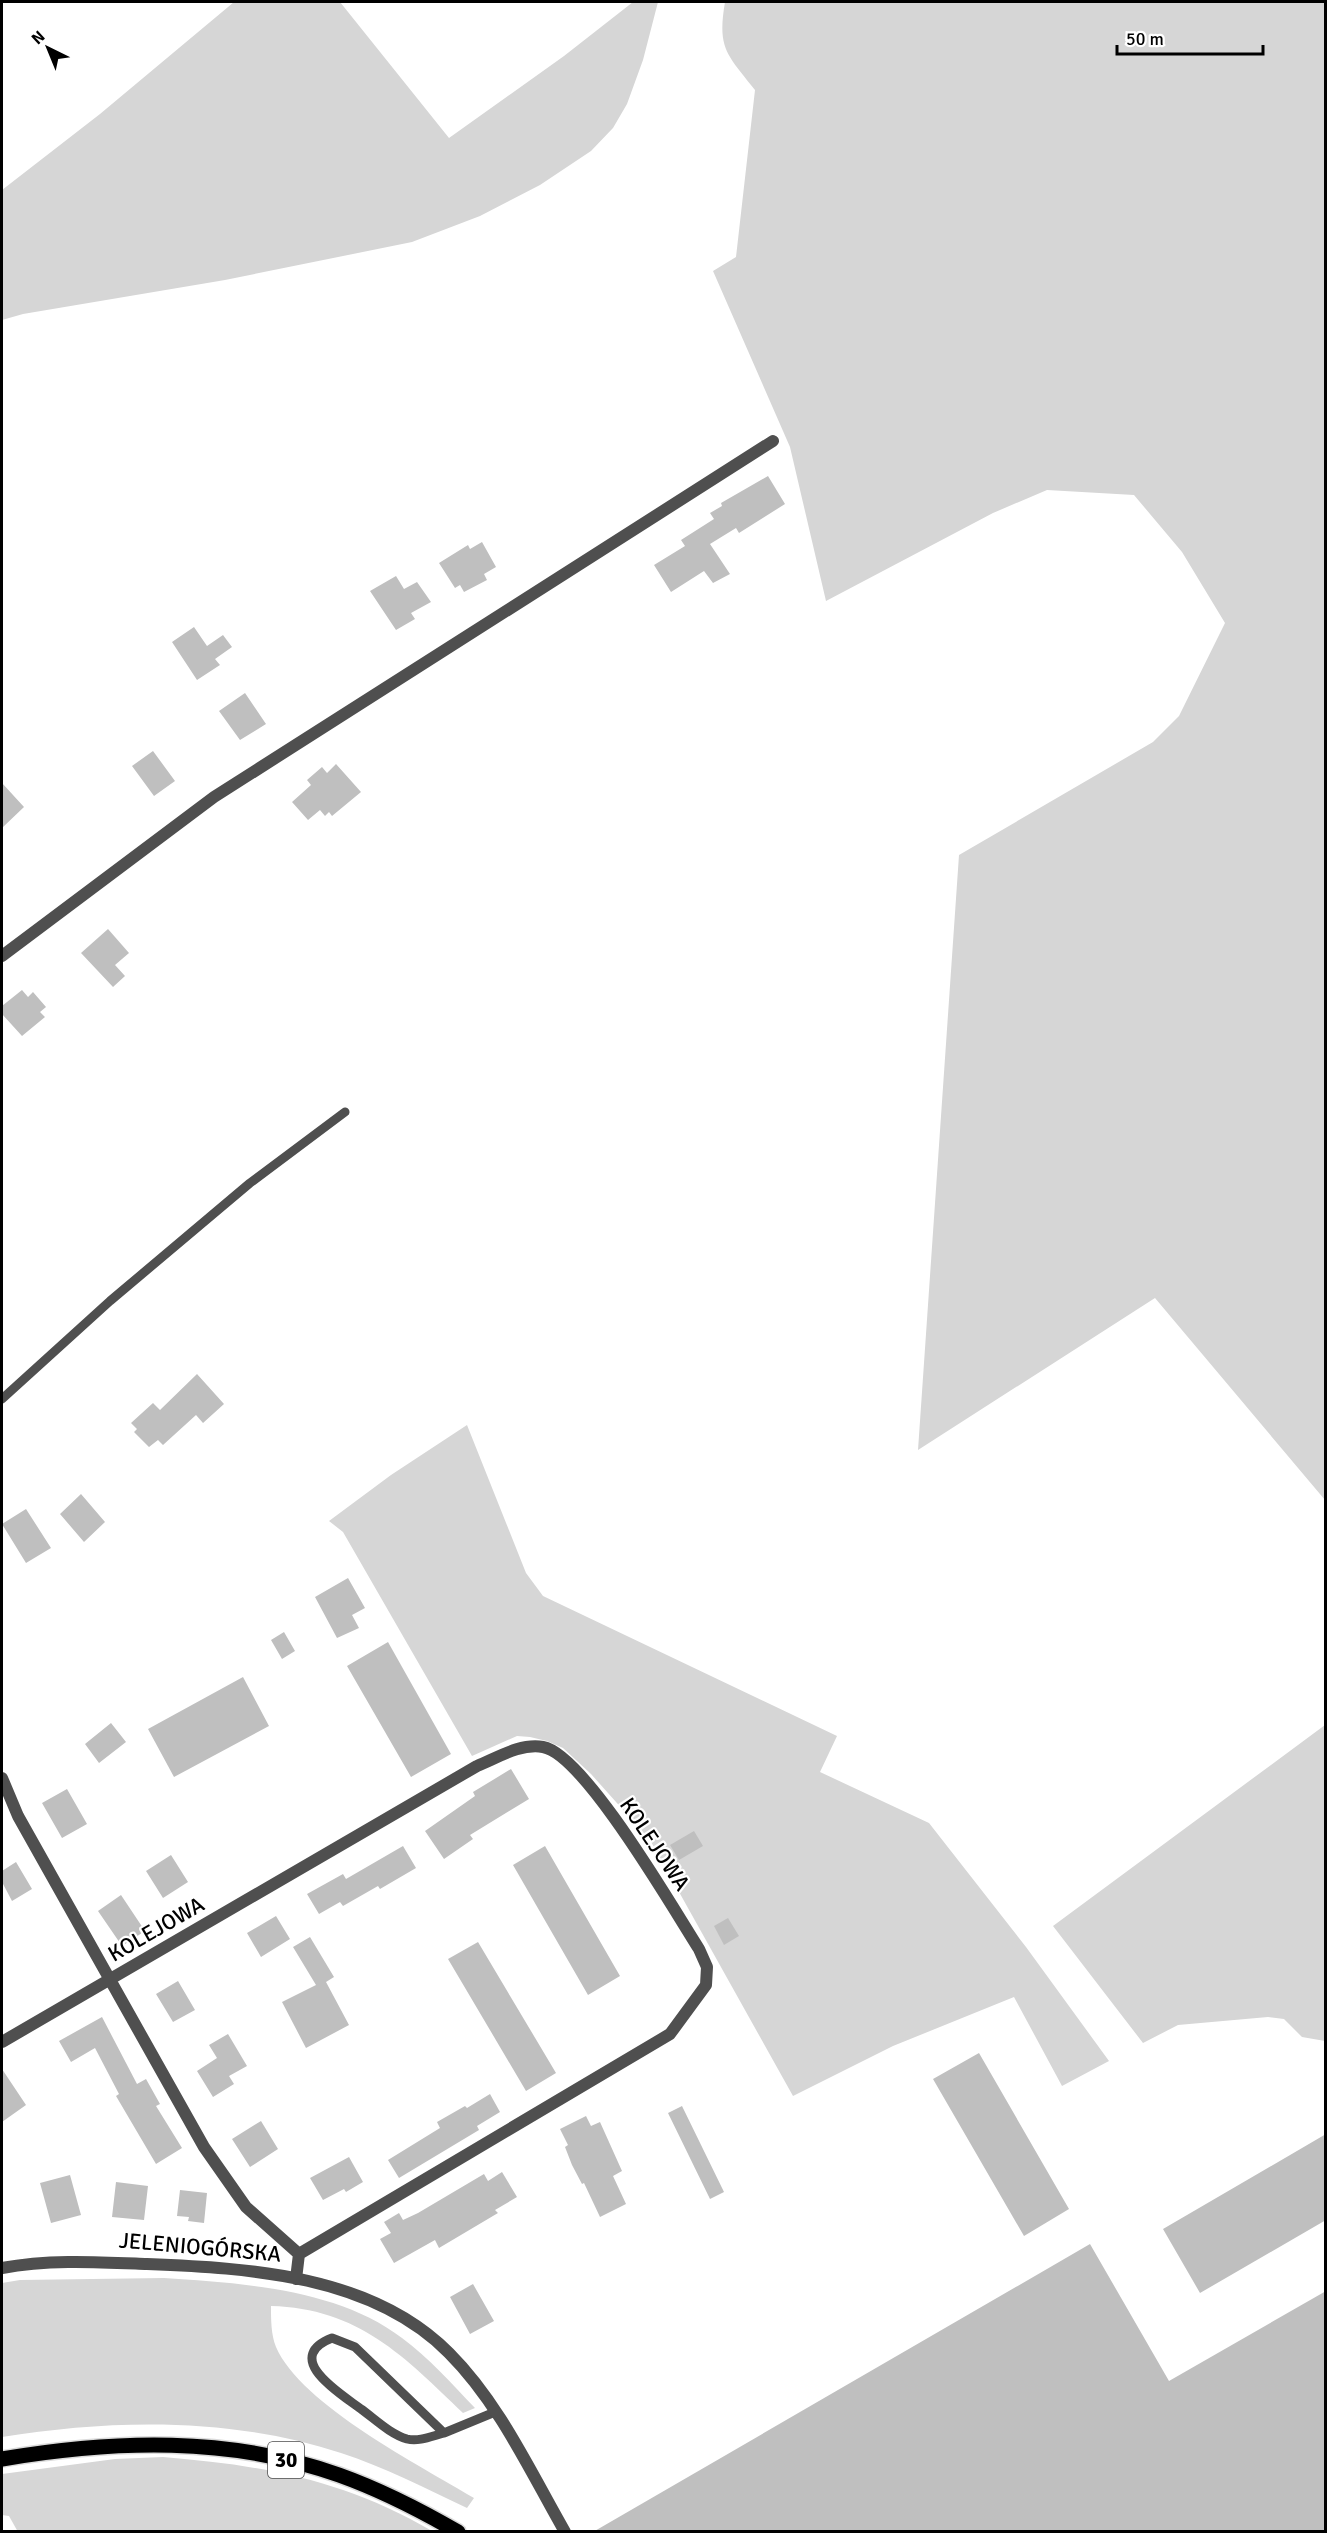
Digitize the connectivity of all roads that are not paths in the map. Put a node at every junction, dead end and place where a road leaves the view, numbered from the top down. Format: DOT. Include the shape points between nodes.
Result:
graph roads {
  1 [pos="773,441"];
  2 [pos="2,957"];
  3 [pos="345,1112"];
  4 [pos="2,1400"];
  5 [pos="2,1778"];
  6 [pos="110,1980"];
  7 [pos="2,2042"];
  8 [pos="299,2254"];
  9 [pos="2,2268"];
  10 [pos="296,2279"];
  11 [pos="495,2412"];
  12 [pos="444,2433"];
  13 [pos="2,2459"];
  14 [pos="458,2532"];
  15 [pos="565,2532"];
  1 -- 2 [label="street" via="214,797"];
  3 -- 4 [label="lane" via="222,1206"];
  5 -- 6 [label="street, KOLEJOWA" via="18,1816"];
  6 -- 7 [label="street, KOLEJOWA"];
  6 -- 8 [label="street, KOLEJOWA" via="204,2147 246,2207"];
  6 -- 8 [label="street, KOLEJOWA" via="477,1766 522,1747 544,1747 564,1758 613,1817 707,1967 706,1985 689,2011 670,2034"];
  8 -- 10 [label="street"];
  9 -- 10 [label="street, JELENIOGÓRSKA" via="83,2261 202,2266"];
  10 -- 11 [label="street, JELENIOGÓRSKA" via="349,2293 396,2314 428,2334 450,2354"];
  11 -- 12 [label="lane"];
  11 -- 15 [label="street, JELENIOGÓRSKA"];
  12 -- 12 [label="lane" via="355,2347 332,2338 315,2349 315,2371 325,2383 394,2433 415,2440"];
  13 -- 14 [label="main road, 30" via="100,2445 201,2446 256,2453 338,2474 417,2508"];
}
